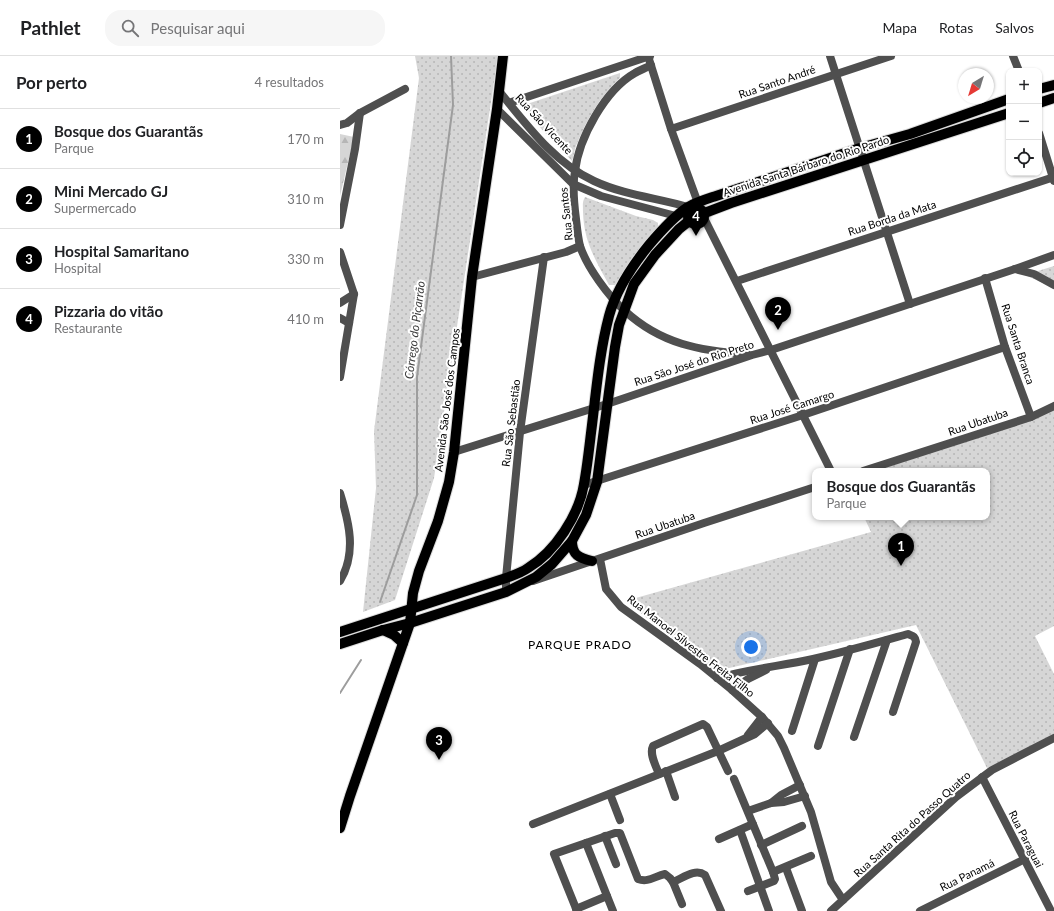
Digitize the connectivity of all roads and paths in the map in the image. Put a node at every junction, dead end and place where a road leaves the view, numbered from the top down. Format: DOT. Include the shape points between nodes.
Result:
graph roads {
  1 [pos="503,56"];
  2 [pos="649,56"];
  3 [pos="830,56"];
  4 [pos="892,56"];
  5 [pos="1013,56"];
  6 [pos="651,65"];
  7 [pos="1018,68"];
  8 [pos="836,73"];
  9 [pos="1054,85"];
  10 [pos="405,88"];
  11 [pos="1042,88"];
  12 [pos="499,91"];
  13 [pos="1054,98"];
  14 [pos="1006,100"];
  15 [pos="1042,102"];
  16 [pos="509,103"];
  17 [pos="497,109"];
  18 [pos="360,113"];
  19 [pos="1006,114"];
  20 [pos="340,125"];
  21 [pos="670,129"];
  22 [pos="1041,140"];
  23 [pos="860,148"];
  24 [pos="864,160"];
  25 [pos="575,170"];
  26 [pos="1054,178"];
  27 [pos="574,184"];
  28 [pos="698,202"];
  29 [pos="688,207"];
  30 [pos="702,214"];
  31 [pos="676,216"];
  32 [pos="340,224"];
  33 [pos="886,231"];
  34 [pos="580,246"];
  35 [pos="340,252"];
  36 [pos="1054,255"];
  37 [pos="544,257"];
  38 [pos="1015,269"];
  39 [pos="472,277"];
  40 [pos="985,278"];
  41 [pos="737,281"];
  42 [pos="1054,285"];
  43 [pos="354,294"];
  44 [pos="615,300"];
  45 [pos="340,304"];
  46 [pos="910,304"];
  47 [pos="624,310"];
  48 [pos="340,318"];
  49 [pos="349,323"];
  50 [pos="1006,347"];
  51 [pos="771,350"];
  52 [pos="752,354"];
  53 [pos="340,377"];
  54 [pos="607,404"];
  55 [pos="1054,406"];
  56 [pos="594,407"];
  57 [pos="803,415"];
  58 [pos="1031,416"];
  59 [pos="520,432"];
  60 [pos="454,452"];
  61 [pos="830,468"];
  62 [pos="872,468"];
  63 [pos="597,482"];
  64 [pos="584,485"];
  65 [pos="812,488"];
  66 [pos="340,493"];
  67 [pos="343,512"];
  68 [pos="572,541"];
  69 [pos="596,560"];
  70 [pos="506,578"];
  71 [pos="340,581"];
  72 [pos="522,585"];
  73 [pos="506,592"];
  74 [pos="412,608"];
  75 [pos="410,623"];
  76 [pos="383,630"];
  77 [pos="340,632"];
  78 [pos="888,640"];
  79 [pos="403,643"];
  80 [pos="340,644"];
  81 [pos="850,649"];
  82 [pos="815,659"];
  83 [pos="774,667"];
  84 [pos="717,678"];
  85 [pos="732,690"];
  86 [pos="893,712"];
  87 [pos="765,720"];
  88 [pos="792,731"];
  89 [pos="854,737"];
  90 [pos="1054,739"];
  91 [pos="818,746"];
  92 [pos="718,751"];
  93 [pos="728,771"];
  94 [pos="663,772"];
  95 [pos="982,777"];
  96 [pos="734,779"];
  97 [pos="800,785"];
  98 [pos="610,794"];
  99 [pos="805,796"];
  100 [pos="675,797"];
  101 [pos="771,803"];
  102 [pos="748,811"];
  103 [pos="620,820"];
  104 [pos="533,824"];
  105 [pos="752,824"];
  106 [pos="802,826"];
  107 [pos="340,828"];
  108 [pos="740,830"];
  109 [pos="605,836"];
  110 [pos="719,839"];
  111 [pos="586,843"];
  112 [pos="762,846"];
  113 [pos="811,856"];
  114 [pos="1025,859"];
  115 [pos="616,864"];
  116 [pos="786,868"];
  117 [pos="773,872"];
  118 [pos="673,882"];
  119 [pos="761,887"];
  120 [pos="748,891"];
  121 [pos="607,896"];
  122 [pos="843,900"];
  123 [pos="682,904"];
  124 [pos="576,910"];
  125 [pos="613,911"];
  126 [pos="721,911"];
  127 [pos="769,911"];
  128 [pos="802,911"];
  129 [pos="831,911"];
  130 [pos="920,911"];
  131 [pos="1051,911"];
  1 -- 12 [label="main road, Avenida São José dos Campos"];
  2 -- 6 [label="street"];
  2 -- 16 [label="street"];
  3 -- 8 [label="street"];
  4 -- 8 [label="street, Rua Santo André"];
  5 -- 7 [label="street"];
  6 -- 21 [label="street"];
  6 -- 25 [label="street, Rua Santos" via="634,73 622,83 595,116 584,139"];
  8 -- 21 [label="street, Rua Santo André"];
  8 -- 23 [label="street"];
  9 -- 11 [label="main road"];
  10 -- 18 [label="street"];
  12 -- 16 [label="street, Rua São Vicente"];
  12 -- 17 [label="main road, Avenida São José dos Campos"];
  13 -- 15 [label="main road"];
  14 -- 23 [label="main road, Avenida Santa Bárbaro do Rio Pardo" via="910,134"];
  16 -- 25 [label="street, Rua São Vicente" via="553,152"];
  17 -- 27 [label="street, Rua São Vicente"];
  17 -- 39 [label="main road, Avenida São José dos Campos"];
  18 -- 20 [label="street"];
  18 -- 32 [label="street"];
  19 -- 24 [label="main road, Avenida Santa Bárbaro do Rio Pardo"];
  21 -- 28 [label="street"];
  22 -- 26 [label="street"];
  23 -- 24 [label="street"];
  23 -- 28 [label="main road, Avenida Santa Bárbaro do Rio Pardo"];
  24 -- 30 [label="main road, Avenida Santa Bárbaro do Rio Pardo"];
  24 -- 33 [label="street"];
  25 -- 27 [label="street, Rua Santos"];
  25 -- 29 [label="street, Rua São Vicente" via="593,181 631,194"];
  26 -- 33 [label="street, Rua Borda da Mata"];
  27 -- 31 [label="street, Rua São Vicente" via="601,196"];
  27 -- 34 [label="street, Rua Santos"];
  28 -- 29 [label="main road, Avenida Santa Bárbaro do Rio Pardo"];
  28 -- 30 [label="street"];
  29 -- 31 [label="main road, Avenida Santa Bárbaro do Rio Pardo"];
  30 -- 41 [label="street"];
  30 -- 47 [label="main road, Avenida Santa Bárbaro do Rio Pardo" via="679,229 655,255 634,284"];
  31 -- 44 [label="main road, Avenida Santa Bárbaro do Rio Pardo" via="643,253"];
  33 -- 41 [label="street, Rua Borda da Mata"];
  33 -- 46 [label="street"];
  34 -- 37 [label="street"];
  34 -- 44 [label="street, Rua Santos" via="595,275"];
  35 -- 43 [label="street"];
  36 -- 38 [label="street, Rua São José do Rio Preto"];
  37 -- 39 [label="street"];
  37 -- 59 [label="street, Rua São Sebastião"];
  38 -- 40 [label="street, Rua São José do Rio Preto"];
  38 -- 42 [label="street" via="1034,274"];
  39 -- 60 [label="main road, Avenida São José dos Campos"];
  40 -- 46 [label="street, Rua São José do Rio Preto"];
  40 -- 50 [label="street, Rua Santa Branca"];
  41 -- 51 [label="street"];
  43 -- 45 [label="street"];
  43 -- 49 [label="street"];
  44 -- 47 [label="street, Rua Santos"];
  44 -- 56 [label="main road, Avenida Santa Bárbaro do Rio Pardo" via="605,336"];
  46 -- 51 [label="street, Rua São José do Rio Preto"];
  47 -- 52 [label="street, Rua Santos" via="649,329 678,343 726,353"];
  47 -- 54 [label="main road, Avenida Santa Bárbaro do Rio Pardo" via="615,347"];
  48 -- 49 [label="street"];
  49 -- 53 [label="street"];
  50 -- 57 [label="street, Rua José Camargo"];
  50 -- 58 [label="street, Rua Santa Branca"];
  51 -- 52 [label="street, Rua São José do Rio Preto"];
  51 -- 57 [label="street"];
  52 -- 54 [label="street, Rua São José do Rio Preto"];
  54 -- 56 [label="street, Rua São José do Rio Preto"];
  54 -- 63 [label="main road, Avenida Santa Bárbaro do Rio Pardo"];
  55 -- 58 [label="street, Rua Ubatuba"];
  56 -- 59 [label="street, Rua São José do Rio Preto"];
  56 -- 64 [label="main road, Avenida Santa Bárbaro do Rio Pardo"];
  57 -- 61 [label="street"];
  57 -- 63 [label="street, Rua José Camargo"];
  58 -- 62 [label="street, Rua Ubatuba"];
  59 -- 60 [label="street, Rua São José do Rio Preto"];
  59 -- 70 [label="street, Rua São Sebastião"];
  60 -- 74 [label="main road, Avenida São José dos Campos" via="449,482 438,521 419,571"];
  63 -- 64 [label="street, Rua José Camargo"];
  63 -- 68 [label="main road, Avenida Santa Bárbaro do Rio Pardo" via="586,515"];
  64 -- 70 [label="main road, Avenida Santa Bárbaro do Rio Pardo" via="574,513 549,551 529,568"];
  65 -- 69 [label="street, Rua Ubatuba"];
  66 -- 67 [label="street"];
  67 -- 71 [label="street" via="351,537 349,560"];
  68 -- 69 [label="main road" via="572,548 577,555 584,559"];
  68 -- 72 [label="main road, Avenida Santa Bárbaro do Rio Pardo" via="545,571"];
  69 -- 72 [label="street, Rua Ubatuba"];
  69 -- 84 [label="street, Rua Manoel Silvestre Freita Filho" via="606,589 621,607"];
  70 -- 73 [label="street, Rua São Sebastião"];
  70 -- 74 [label="main road, Avenida Santa Bárbaro do Rio Pardo"];
  72 -- 73 [label="main road, Avenida Santa Bárbaro do Rio Pardo"];
  73 -- 75 [label="main road, Avenida Santa Bárbaro do Rio Pardo"];
  74 -- 75 [label="main road, Avenida São José dos Campos"];
  74 -- 77 [label="main road, Avenida Santa Bárbaro do Rio Pardo"];
  75 -- 76 [label="main road, Avenida Santa Bárbaro do Rio Pardo"];
  75 -- 79 [label="main road, Avenida São José dos Campos"];
  76 -- 79 [label="main road"];
  76 -- 80 [label="main road, Avenida Santa Bárbaro do Rio Pardo"];
  78 -- 81 [label="street"];
  78 -- 86 [label="street" via="908,634 916,638"];
  78 -- 89 [label="street"];
  79 -- 107 [label="main road, Avenida São José dos Campos"];
  81 -- 82 [label="street"];
  81 -- 91 [label="street"];
  82 -- 83 [label="street"];
  82 -- 88 [label="street"];
  83 -- 84 [label="street" via="745,670"];
  83 -- 85 [label="street"];
  84 -- 85 [label="street, Rua Manoel Silvestre Freita Filho"];
  85 -- 87 [label="street, Rua Manoel Silvestre Freita Filho"];
  87 -- 92 [label="street" via="744,738"];
  87 -- 97 [label="street, Rua Manoel Silvestre Freita Filho" via="784,748"];
  90 -- 95 [label="street, Rua Santa Rita do Passo Quatro"];
  92 -- 93 [label="street"];
  92 -- 94 [label="street"];
  92 -- 94 [label="street" via="707,727 699,725 653,746 652,754"];
  94 -- 98 [label="street"];
  94 -- 100 [label="street"];
  95 -- 114 [label="street, Rua Paraguai"];
  95 -- 122 [label="street, Rua Santa Rita do Passo Quatro" via="956,797"];
  96 -- 102 [label="street"];
  97 -- 99 [label="street, Rua Manoel Silvestre Freita Filho"];
  97 -- 101 [label="street"];
  98 -- 103 [label="street"];
  98 -- 104 [label="street"];
  99 -- 101 [label="street"];
  99 -- 122 [label="street, Rua Manoel Silvestre Freita Filho" via="831,882"];
  101 -- 102 [label="street"];
  102 -- 105 [label="street"];
  105 -- 108 [label="street"];
  105 -- 112 [label="street"];
  106 -- 112 [label="street"];
  108 -- 110 [label="street"];
  108 -- 119 [label="street"];
  109 -- 111 [label="street"];
  109 -- 115 [label="street"];
  109 -- 118 [label="street" via="620,833 638,879 643,881 665,874"];
  111 -- 121 [label="street"];
  111 -- 124 [label="street" via="554,854"];
  112 -- 117 [label="street"];
  113 -- 116 [label="street"];
  114 -- 130 [label="street, Rua Panamá"];
  114 -- 131 [label="street, Rua Paraguai"];
  116 -- 117 [label="street"];
  116 -- 128 [label="street"];
  117 -- 119 [label="street" via="774,881"];
  118 -- 123 [label="street"];
  118 -- 126 [label="street" via="696,872 705,875"];
  119 -- 120 [label="street"];
  119 -- 127 [label="street"];
  121 -- 124 [label="street"];
  121 -- 125 [label="street"];
  122 -- 129 [label="street, Rua Santa Rita do Passo Quatro"];
}
